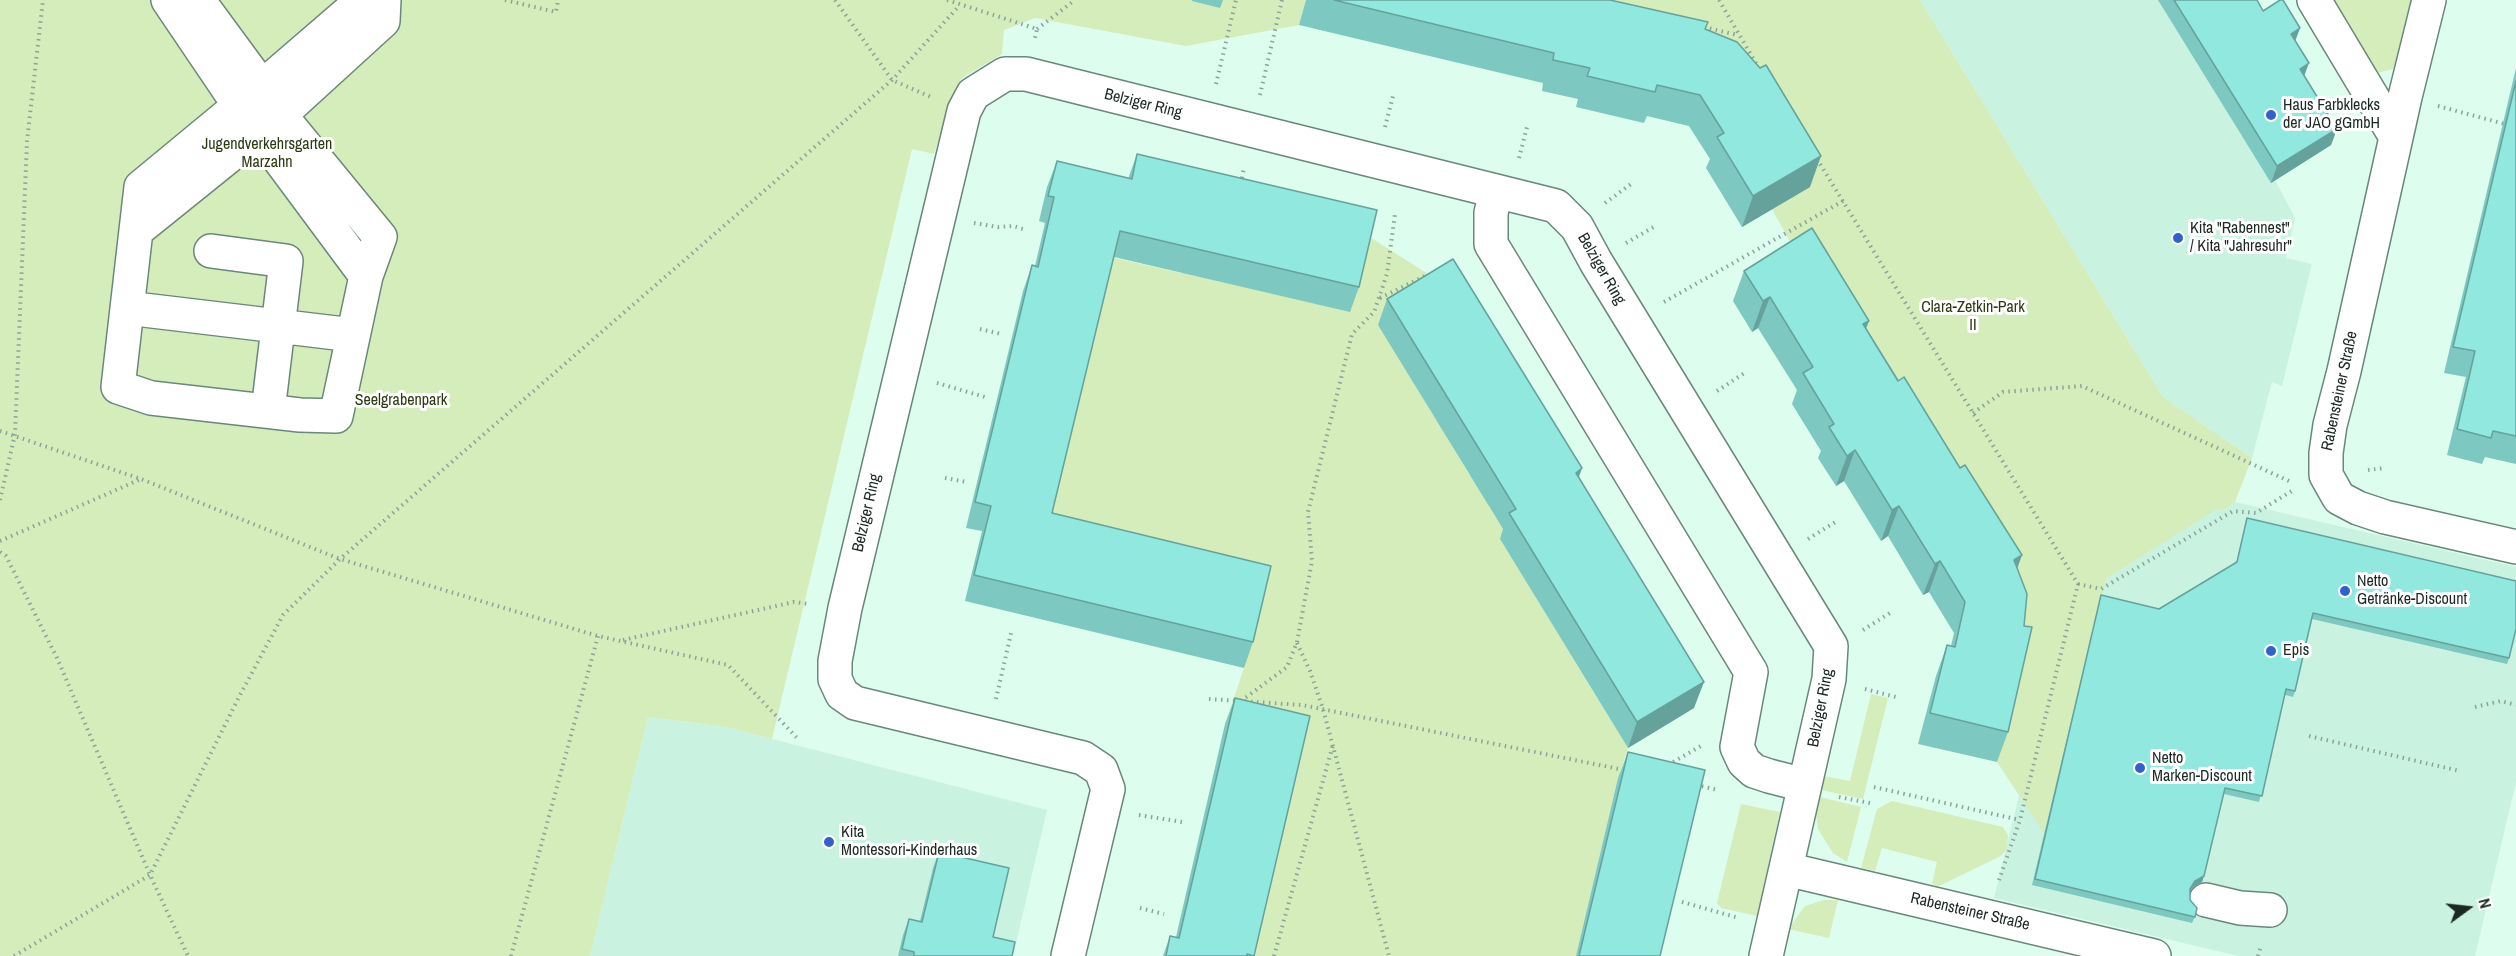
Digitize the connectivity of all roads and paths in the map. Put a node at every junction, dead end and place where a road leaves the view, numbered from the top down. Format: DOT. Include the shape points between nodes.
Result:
graph roads {
  1 [pos="43,0"];
  2 [pos="168,0"];
  3 [pos="198,0"];
  4 [pos="363,0"];
  5 [pos="384,0"];
  6 [pos="505,0"];
  7 [pos="558,0"];
  8 [pos="835,0"];
  9 [pos="947,0"];
  10 [pos="1075,0"];
  11 [pos="1236,0"];
  12 [pos="1282,0"];
  13 [pos="1719,0"];
  14 [pos="2314,0"];
  15 [pos="2429,0"];
  16 [pos="959,6"];
  17 [pos="1694,24"];
  18 [pos="1037,29"];
  19 [pos="1738,35"];
  20 [pos="1026,74"];
  21 [pos="1763,74"];
  22 [pos="892,80"];
  23 [pos="251,96"];
  24 [pos="2405,97"];
  25 [pos="964,111"];
  26 [pos="1208,120"];
  27 [pos="270,124"];
  28 [pos="2516,127"];
  29 [pos="1252,131"];
  30 [pos="2396,137"];
  31 [pos="1812,152"];
  32 [pos="1242,178"];
  33 [pos="1496,191"];
  34 [pos="1843,201"];
  35 [pos="940,214"];
  36 [pos="1395,214"];
  37 [pos="1023,229"];
  38 [pos="136,231"];
  39 [pos="211,251"];
  40 [pos="1432,273"];
  41 [pos="1379,298"];
  42 [pos="127,308"];
  43 [pos="1632,321"];
  44 [pos="279,326"];
  45 [pos="980,329"];
  46 [pos="1001,333"];
  47 [pos="353,335"];
  48 [pos="900,373"];
  49 [pos="985,397"];
  50 [pos="268,411"];
  51 [pos="1973,413"];
  52 [pos="0,431"];
  53 [pos="15,434"];
  54 [pos="141,478"];
  55 [pos="945,478"];
  56 [pos="967,482"];
  57 [pos="2301,485"];
  58 [pos="2286,495"];
  59 [pos="0,500"];
  60 [pos="0,541"];
  61 [pos="2516,547"];
  62 [pos="0,552"];
  63 [pos="340,559"];
  64 [pos="2078,584"];
  65 [pos="845,608"];
  66 [pos="1012,629"];
  67 [pos="598,636"];
  68 [pos="622,640"];
  69 [pos="1297,642"];
  70 [pos="1209,699"];
  71 [pos="1240,701"];
  72 [pos="2516,705"];
  73 [pos="2475,707"];
  74 [pos="1323,709"];
  75 [pos="988,735"];
  76 [pos="2309,736"];
  77 [pos="799,740"];
  78 [pos="1710,741"];
  79 [pos="1333,744"];
  80 [pos="1660,770"];
  81 [pos="1629,771"];
  82 [pos="2460,771"];
  83 [pos="1688,783"];
  84 [pos="1874,787"];
  85 [pos="1817,790"];
  86 [pos="1725,792"];
  87 [pos="1870,803"];
  88 [pos="1102,812"];
  89 [pos="2020,820"];
  90 [pos="1182,822"];
  91 [pos="1786,869"];
  92 [pos="150,875"];
  93 [pos="2206,900"];
  94 [pos="1682,902"];
  95 [pos="1140,908"];
  96 [pos="2270,910"];
  97 [pos="1164,914"];
  98 [pos="1987,916"];
  99 [pos="1769,941"];
  100 [pos="14,956"];
  101 [pos="188,956"];
  102 [pos="511,956"];
  103 [pos="1068,956"];
  104 [pos="1274,956"];
  105 [pos="1389,956"];
  106 [pos="2154,956"];
  1 -- 53 [label="path" via="27,141"];
  2 -- 23 [label="street"];
  3 -- 23 [label="street"];
  4 -- 23 [label="street"];
  5 -- 27 [label="street" via="383,21"];
  6 -- 7 [label="path" via="556,12"];
  8 -- 22 [label="path"];
  9 -- 16 [label="path"];
  10 -- 18 [label="path"];
  11 -- 26 [label="path"];
  12 -- 29 [label="path"];
  13 -- 19 [label="path"];
  14 -- 30 [label="street"];
  15 -- 24 [label="street, Rabensteiner Straße"];
  16 -- 18 [label="path"];
  16 -- 22 [label="path"];
  17 -- 19 [label="path"];
  18 -- 20 [label="path"];
  19 -- 21 [label="path"];
  20 -- 25 [label="street, Belziger Ring" via="1005,74 987,84 973,94"];
  20 -- 26 [label="street, Belziger Ring"];
  22 -- 25 [label="path"];
  22 -- 63 [label="path"];
  23 -- 27 [label="street"];
  23 -- 38 [label="street" via="141,187"];
  24 -- 28 [label="path"];
  24 -- 30 [label="street, Rabensteiner Straße"];
  25 -- 35 [label="street, Belziger Ring"];
  26 -- 29 [label="street, Belziger Ring"];
  27 -- 38 [label="street"];
  27 -- 47 [label="street" via="366,276"];
  29 -- 32 [label="path"];
  29 -- 33 [label="street, Belziger Ring"];
  30 -- 61 [label="street, Rabensteiner Straße" via="2330,425 2326,475 2339,498 2358,508"];
  31 -- 34 [label="path"];
  33 -- 43 [label="street, Belziger Ring" via="1556,206 1577,227"];
  33 -- 85 [label="street" via="1491,244 1751,672 1737,747 1744,762 1761,774"];
  34 -- 43 [label="path"];
  34 -- 51 [label="path"];
  35 -- 37 [label="path" via="984,226"];
  35 -- 48 [label="street, Belziger Ring"];
  36 -- 41 [label="path" via="1387,274"];
  38 -- 42 [label="street"];
  39 -- 44 [label="street" via="286,261"];
  40 -- 41 [label="path"];
  41 -- 69 [label="path" via="1374,312 1352,334 1308,512 1312,561"];
  42 -- 44 [label="street"];
  42 -- 50 [label="street" via="118,387 151,398"];
  43 -- 85 [label="street, Belziger Ring" via="1831,646"];
  44 -- 47 [label="street"];
  44 -- 50 [label="street"];
  45 -- 46 [label="path"];
  47 -- 50 [label="street" via="336,416"];
  48 -- 49 [label="path"];
  48 -- 65 [label="street, Belziger Ring"];
  51 -- 57 [label="path" via="2003,392 2082,386"];
  51 -- 64 [label="path"];
  52 -- 53 [label="path"];
  53 -- 54 [label="path"];
  53 -- 59 [label="path"];
  54 -- 60 [label="path"];
  54 -- 63 [label="path"];
  55 -- 56 [label="path"];
  58 -- 64 [label="path" via="2256,513 2234,511 2101,589"];
  62 -- 92 [label="path" via="6,556 57,658"];
  63 -- 67 [label="path"];
  63 -- 92 [label="path" via="283,615"];
  64 -- 89 [label="path"];
  65 -- 68 [label="path" via="794,602"];
  65 -- 75 [label="street, Belziger Ring" via="835,661 835,679 842,694 855,703"];
  66 -- 75 [label="path"];
  67 -- 68 [label="path"];
  67 -- 102 [label="path"];
  68 -- 77 [label="path" via="728,665"];
  69 -- 71 [label="path" via="1287,667"];
  69 -- 74 [label="path"];
  70 -- 71 [label="path"];
  71 -- 74 [label="path"];
  72 -- 73 [label="path" via="2501,701"];
  74 -- 79 [label="path"];
  74 -- 81 [label="path"];
  75 -- 88 [label="street, Belziger Ring" via="1083,758 1101,770 1108,789"];
  76 -- 82 [label="path"];
  78 -- 80 [label="path"];
  79 -- 104 [label="path"];
  79 -- 105 [label="path"];
  83 -- 86 [label="path"];
  84 -- 89 [label="path"];
  85 -- 87 [label="path"];
  85 -- 91 [label="street, Belziger Ring"];
  88 -- 90 [label="path"];
  88 -- 103 [label="street, Belziger Ring"];
  89 -- 98 [label="path"];
  91 -- 98 [label="street, Rabensteiner Straße"];
  91 -- 99 [label="street, Belziger Ring"];
  92 -- 100 [label="path"];
  92 -- 101 [label="path"];
  93 -- 96 [label="street"];
  94 -- 99 [label="path"];
  95 -- 97 [label="path"];
  98 -- 106 [label="street, Rabensteiner Straße"];
}
